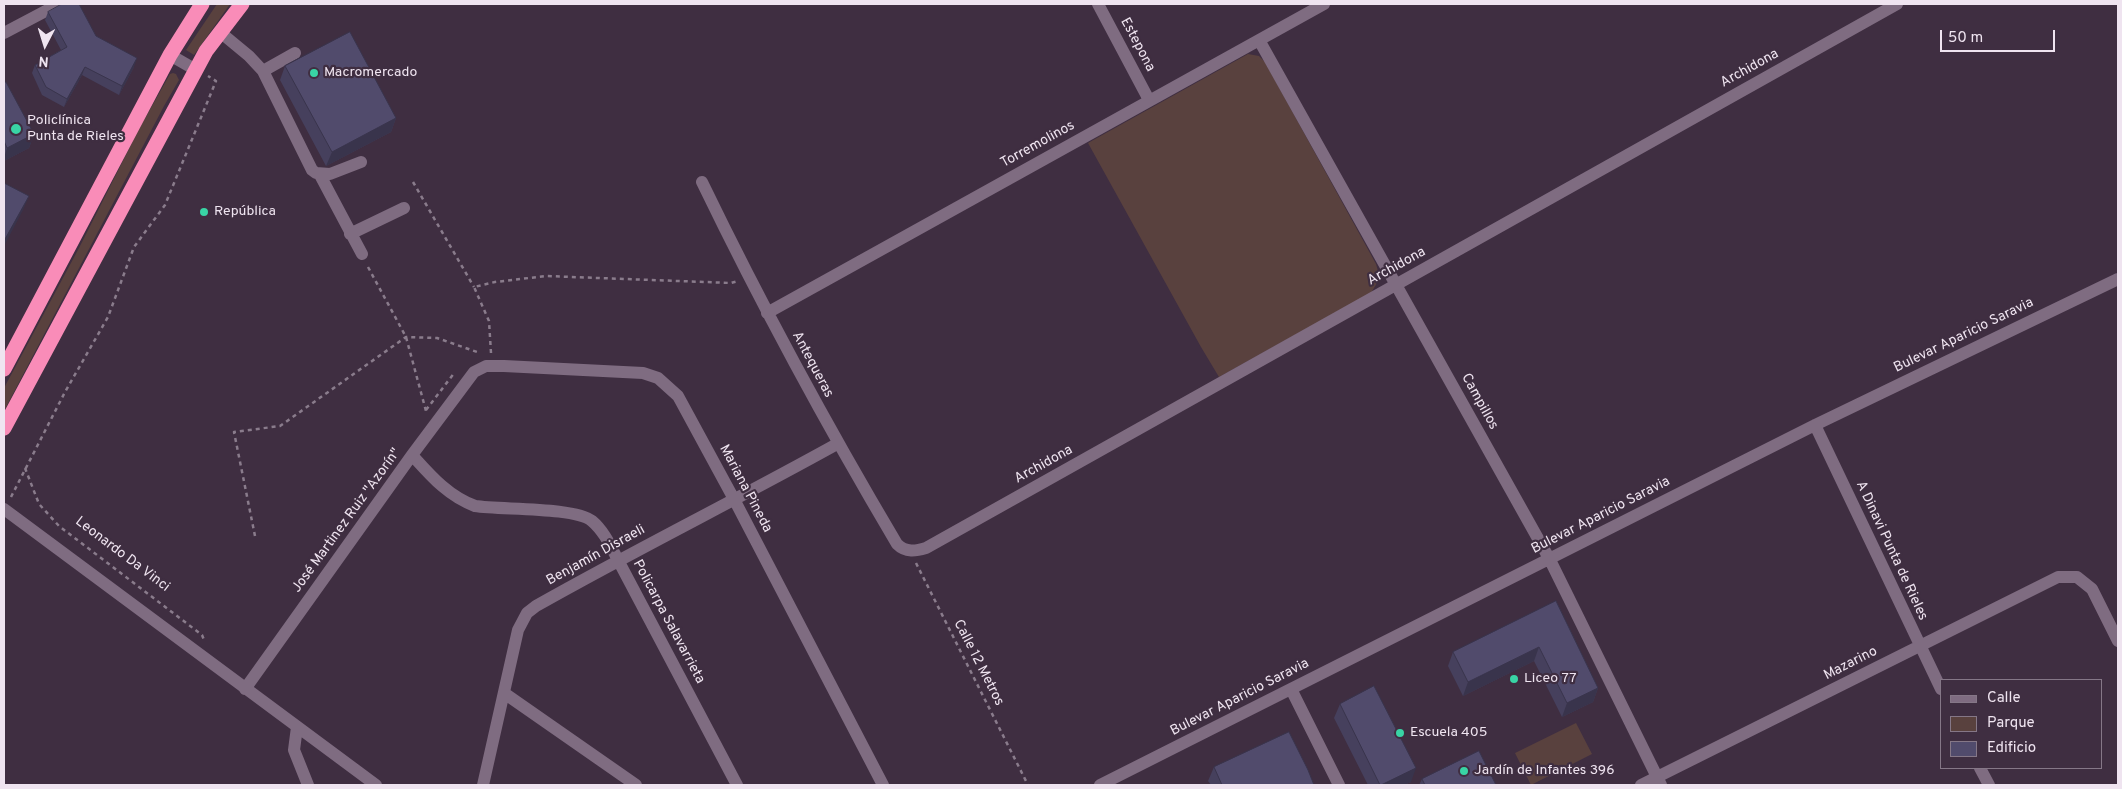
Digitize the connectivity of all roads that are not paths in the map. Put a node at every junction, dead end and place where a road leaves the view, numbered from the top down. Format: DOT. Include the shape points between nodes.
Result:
graph roads {
  1 [pos="58,4"];
  2 [pos="202,4"];
  3 [pos="242,4"];
  4 [pos="1098,4"];
  5 [pos="1324,4"];
  6 [pos="1898,4"];
  7 [pos="220,32"];
  8 [pos="4,33"];
  9 [pos="1259,40"];
  10 [pos="295,53"];
  11 [pos="170,55"];
  12 [pos="196,70"];
  13 [pos="263,71"];
  14 [pos="1149,100"];
  15 [pos="361,162"];
  16 [pos="320,175"];
  17 [pos="702,182"];
  18 [pos="404,208"];
  19 [pos="350,234"];
  20 [pos="362,254"];
  21 [pos="2118,279"];
  22 [pos="1396,285"];
  23 [pos="767,313"];
  24 [pos="4,369"];
  25 [pos="474,372"];
  26 [pos="1815,425"];
  27 [pos="4,428"];
  28 [pos="838,444"];
  29 [pos="412,456"];
  30 [pos="735,501"];
  31 [pos="4,509"];
  32 [pos="909,551"];
  33 [pos="618,560"];
  34 [pos="1550,560"];
  35 [pos="2118,641"];
  36 [pos="1920,646"];
  37 [pos="1940,687"];
  38 [pos="245,689"];
  39 [pos="1291,689"];
  40 [pos="504,693"];
  41 [pos="297,727"];
  42 [pos="1980,769"];
  43 [pos="1659,781"];
  44 [pos="308,785"];
  45 [pos="376,785"];
  46 [pos="483,785"];
  47 [pos="636,785"];
  48 [pos="737,785"];
  49 [pos="883,785"];
  50 [pos="1100,785"];
  51 [pos="1339,785"];
  52 [pos="1641,785"];
  53 [pos="1988,785"];
  1 -- 8 [label="street"];
  2 -- 11 [label="highway"];
  3 -- 7 [label="highway"];
  4 -- 14 [label="street, Estepona"];
  5 -- 9 [label="street, Torremolinos"];
  6 -- 22 [label="street, Archidona"];
  7 -- 12 [label="highway"];
  7 -- 13 [label="street"];
  9 -- 14 [label="street, Torremolinos"];
  9 -- 22 [label="street, Campillos"];
  10 -- 13 [label="street"];
  11 -- 12 [label="street"];
  11 -- 24 [label="highway"];
  12 -- 27 [label="highway"];
  13 -- 16 [label="street" via="312,170"];
  14 -- 23 [label="street, Torremolinos"];
  15 -- 16 [label="street"];
  16 -- 19 [label="street"];
  17 -- 23 [label="street, Antequeras"];
  18 -- 19 [label="street"];
  19 -- 20 [label="street"];
  21 -- 26 [label="street, Bulevar Aparicio Saravia"];
  22 -- 32 [label="street, Archidona" via="926,548"];
  22 -- 34 [label="street, Campillos"];
  23 -- 28 [label="street, Antequeras"];
  25 -- 29 [label="street, José Martinez Ruiz \"Azorín\""];
  25 -- 30 [label="street, Mariana Pineda" via="492,366 643,373 658,378 678,396"];
  26 -- 34 [label="street, Bulevar Aparicio Saravia"];
  26 -- 36 [label="street, A Dinavi Punta de Rieles"];
  28 -- 30 [label="street, Benjamín Disraeli"];
  28 -- 32 [label="street, Antequeras" via="897,544"];
  29 -- 33 [label="street, Policarpa Salavarrieta" via="442,488 462,502 585,517 598,527"];
  29 -- 38 [label="street, José Martinez Ruiz \"Azorín\""];
  30 -- 33 [label="street, Benjamín Disraeli"];
  30 -- 49 [label="street, Mariana Pineda"];
  31 -- 38 [label="street"];
  33 -- 40 [label="street, Benjamín Disraeli" via="536,606 528,614 518,630"];
  33 -- 48 [label="street, Policarpa Salavarrieta"];
  34 -- 39 [label="street, Bulevar Aparicio Saravia"];
  34 -- 43 [label="street, Campillos"];
  35 -- 36 [label="street, Mazarino" via="2092,589 2077,577 2058,577"];
  36 -- 37 [label="street, A Dinavi Punta de Rieles"];
  36 -- 43 [label="street, Mazarino"];
  38 -- 41 [label="street"];
  39 -- 50 [label="street, Bulevar Aparicio Saravia"];
  39 -- 51 [label="street"];
  40 -- 46 [label="street, Benjamín Disraeli"];
  40 -- 47 [label="street"];
  41 -- 44 [label="street" via="294,750"];
  41 -- 45 [label="street"];
  42 -- 53 [label="street"];
  43 -- 52 [label="street, Mazarino"];
}
